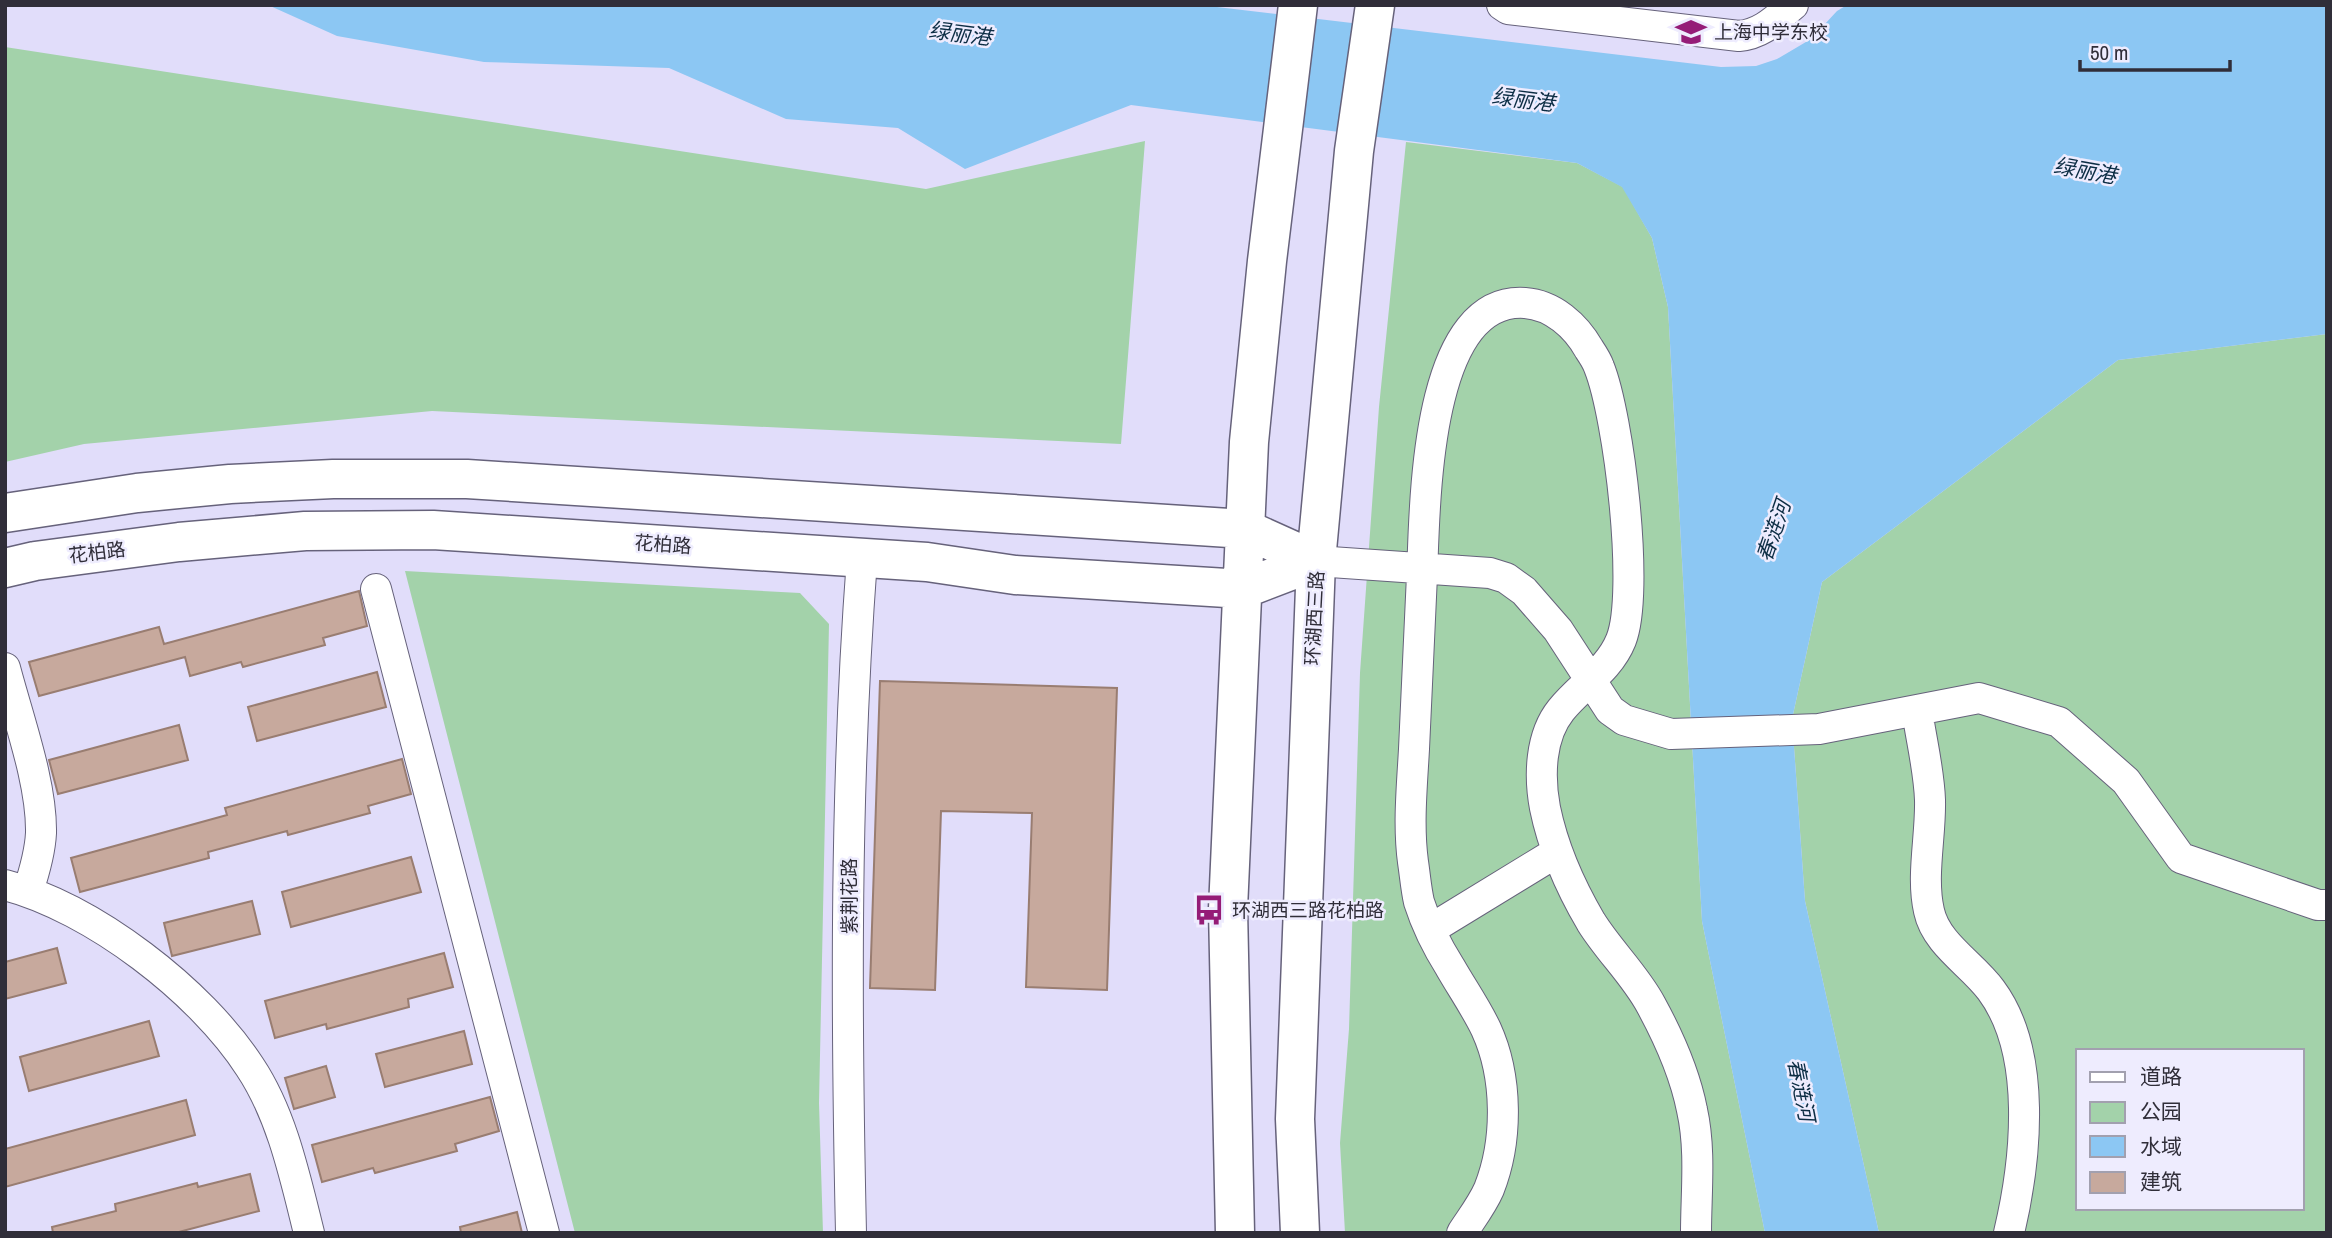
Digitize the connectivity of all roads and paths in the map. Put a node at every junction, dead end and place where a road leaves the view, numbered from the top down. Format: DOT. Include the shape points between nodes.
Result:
graph roads {
  1 [pos="1502,5"];
  2 [pos="1793,5"];
  3 [pos="1298,6"];
  4 [pos="1374,11"];
  5 [pos="5,513"];
  6 [pos="1245,529"];
  7 [pos="862,559"];
  8 [pos="1317,561"];
  9 [pos="5,568"];
  10 [pos="1422,568"];
  11 [pos="376,589"];
  12 [pos="1243,589"];
  13 [pos="5,668"];
  14 [pos="1591,682"];
  15 [pos="1917,710"];
  16 [pos="1557,852"];
  17 [pos="17,888"];
  18 [pos="2327,905"];
  19 [pos="1431,929"];
  20 [pos="309,1233"];
  21 [pos="544,1233"];
  22 [pos="851,1233"];
  23 [pos="1235,1233"];
  24 [pos="1300,1233"];
  25 [pos="1461,1233"];
  26 [pos="1696,1233"];
  27 [pos="2009,1233"];
  1 -- 2 [label="street" via="1739,36 1765,28"];
  3 -- 6 [label="main road" via="1249,442"];
  4 -- 8 [label="main road, 环湖西三路" via="1354,151"];
  5 -- 6 [label="main road" via="230,484 467,479"];
  6 -- 8 [label="main road"];
  6 -- 12 [label="main road"];
  7 -- 9 [label="main road, 花柏路" via="433,530 305,531 179,542"];
  7 -- 12 [label="main road, 花柏路" via="927,562 1015,575"];
  7 -- 22 [label="street, 紫荆花路" via="849,843"];
  8 -- 10 [label="street"];
  8 -- 12 [label="main road, 花柏路"];
  8 -- 24 [label="main road, 环湖西三路" via="1296,1119"];
  10 -- 14 [label="street" via="1506,578 1558,629"];
  10 -- 14 [label="street" via="1428,457 1439,399 1460,342 1483,314 1505,305 1528,303 1558,314 1581,334 1599,367 1620,464 1629,606 1621,640"];
  10 -- 19 [label="street" via="1412,854 1419,902"];
  11 -- 21 [label="street"];
  12 -- 23 [label="main road" via="1228,909"];
  13 -- 17 [label="street" via="38,811 36,867"];
  14 -- 15 [label="street" via="1610,710 1624,720 1671,734 1819,729"];
  14 -- 16 [label="street" via="1559,712 1548,734 1542,764 1545,806"];
  15 -- 18 [label="street" via="1979,698 2059,722 2126,781 2181,858"];
  15 -- 27 [label="street" via="1930,799 1929,914 1941,936 1992,990 2019,1059 2025,1104 2021,1175"];
  16 -- 19 [label="street"];
  16 -- 26 [label="street" via="1591,922 1649,1000 1676,1057 1693,1111"];
  17 -- 20 [label="street" via="112,935 164,972 211,1018 250,1067 275,1117"];
  19 -- 25 [label="street" via="1487,1031 1499,1073 1503,1124 1496,1169 1487,1195"];
}
